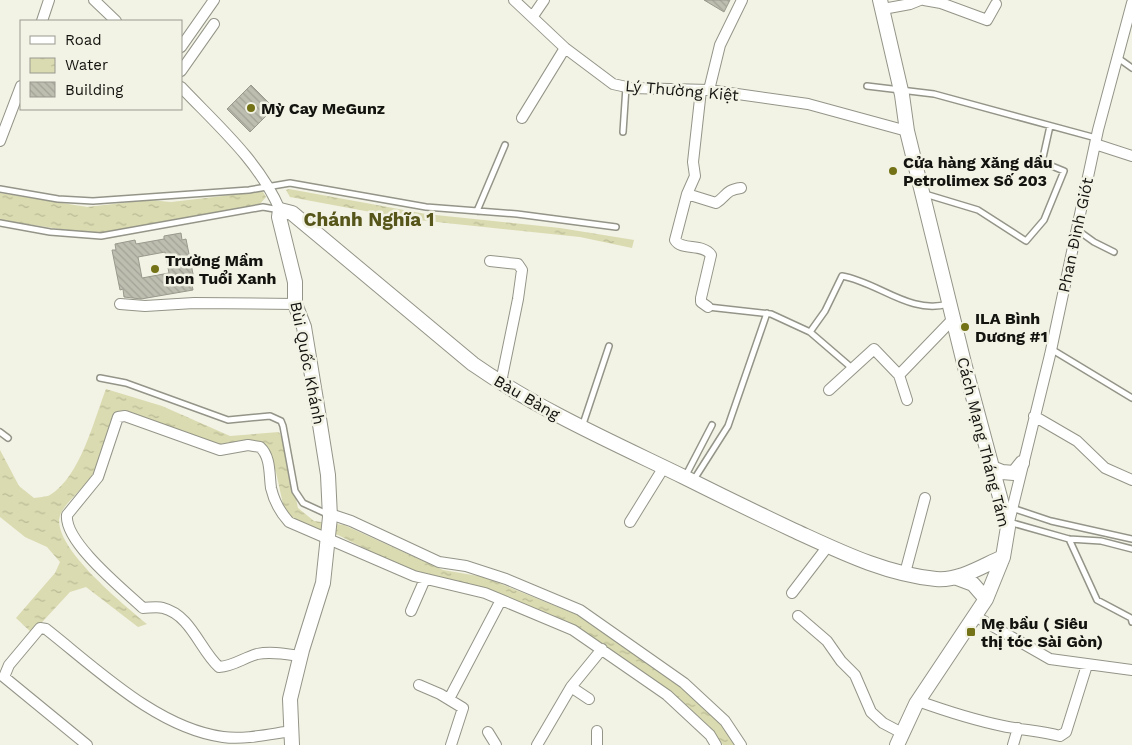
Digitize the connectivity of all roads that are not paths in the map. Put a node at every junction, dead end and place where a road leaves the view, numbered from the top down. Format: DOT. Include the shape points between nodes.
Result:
graph roads {
  1 [pos="49,0"];
  2 [pos="94,0"];
  3 [pos="214,0"];
  4 [pos="514,0"];
  5 [pos="544,0"];
  6 [pos="742,0"];
  7 [pos="920,0"];
  8 [pos="924,0"];
  9 [pos="1132,3"];
  10 [pos="996,4"];
  11 [pos="881,5"];
  12 [pos="533,16"];
  13 [pos="42,20"];
  14 [pos="115,20"];
  15 [pos="214,24"];
  16 [pos="182,46"];
  17 [pos="565,48"];
  18 [pos="1117,58"];
  19 [pos="1132,68"];
  20 [pos="182,70"];
  21 [pos="867,86"];
  22 [pos="626,87"];
  23 [pos="182,88"];
  24 [pos="20,89"];
  25 [pos="901,89"];
  26 [pos="705,90"];
  27 [pos="522,118"];
  28 [pos="1050,126"];
  29 [pos="907,131"];
  30 [pos="623,132"];
  31 [pos="1095,141"];
  32 [pos="0,142"];
  33 [pos="505,146"];
  34 [pos="1132,156"];
  35 [pos="270,186"];
  36 [pos="742,188"];
  37 [pos="0,189"];
  38 [pos="687,194"];
  39 [pos="924,194"];
  40 [pos="280,210"];
  41 [pos="477,211"];
  42 [pos="0,223"];
  43 [pos="616,227"];
  44 [pos="1076,228"];
  45 [pos="1114,252"];
  46 [pos="490,261"];
  47 [pos="950,303"];
  48 [pos="120,304"];
  49 [pos="295,304"];
  50 [pos="708,306"];
  51 [pos="767,313"];
  52 [pos="954,318"];
  53 [pos="810,332"];
  54 [pos="609,346"];
  55 [pos="1051,348"];
  56 [pos="853,368"];
  57 [pos="899,374"];
  58 [pos="100,378"];
  59 [pos="501,382"];
  60 [pos="830,390"];
  61 [pos="1132,398"];
  62 [pos="907,400"];
  63 [pos="1034,416"];
  64 [pos="712,426"];
  65 [pos="582,427"];
  66 [pos="0,432"];
  67 [pos="8,438"];
  68 [pos="1022,463"];
  69 [pos="664,468"];
  70 [pos="992,468"];
  71 [pos="689,480"];
  72 [pos="1132,480"];
  73 [pos="925,498"];
  74 [pos="1012,508"];
  75 [pos="330,515"];
  76 [pos="630,522"];
  77 [pos="1008,524"];
  78 [pos="327,537"];
  79 [pos="1069,539"];
  80 [pos="1132,539"];
  81 [pos="828,546"];
  82 [pos="1132,549"];
  83 [pos="1003,557"];
  84 [pos="905,573"];
  85 [pos="957,578"];
  86 [pos="425,579"];
  87 [pos="792,593"];
  88 [pos="986,599"];
  89 [pos="501,600"];
  90 [pos="411,611"];
  91 [pos="798,616"];
  92 [pos="975,616"];
  93 [pos="1132,622"];
  94 [pos="602,649"];
  95 [pos="300,656"];
  96 [pos="1087,665"];
  97 [pos="1132,670"];
  98 [pos="419,685"];
  99 [pos="571,687"];
  100 [pos="449,699"];
  101 [pos="589,699"];
  102 [pos="918,701"];
  103 [pos="1018,728"];
  104 [pos="597,731"];
  105 [pos="488,732"];
  106 [pos="257,736"];
  107 [pos="292,738"];
  108 [pos="900,739"];
  109 [pos="87,745"];
  110 [pos="250,745"];
  111 [pos="451,745"];
  112 [pos="496,745"];
  113 [pos="537,745"];
  114 [pos="597,745"];
  115 [pos="716,745"];
  116 [pos="741,745"];
  117 [pos="1013,745"];
  1 -- 13 [label="street"];
  2 -- 14 [label="street"];
  3 -- 16 [label="street"];
  4 -- 12 [label="street, Lý Thường Kiệt"];
  5 -- 12 [label="street"];
  6 -- 26 [label="street" via="720,45"];
  7 -- 11 [label="street" via="910,4"];
  8 -- 10 [label="street" via="987,20"];
  9 -- 18 [label="street, Phan Đình Giót"];
  11 -- 25 [label="street, Cách Mạng Tháng Tám"];
  12 -- 17 [label="street, Lý Thường Kiệt"];
  15 -- 20 [label="street"];
  17 -- 22 [label="street, Lý Thường Kiệt" via="606,79"];
  17 -- 27 [label="street"];
  18 -- 19 [label="lane"];
  18 -- 31 [label="street, Phan Đình Giót"];
  21 -- 25 [label="lane"];
  22 -- 26 [label="street, Lý Thường Kiệt"];
  22 -- 30 [label="lane"];
  23 -- 35 [label="street"];
  24 -- 32 [label="street"];
  25 -- 28 [label="lane" via="934,94"];
  25 -- 29 [label="street, Cách Mạng Tháng Tám"];
  26 -- 29 [label="street, Lý Thường Kiệt" via="808,104"];
  26 -- 38 [label="street" via="693,162 695,176"];
  28 -- 31 [label="lane"];
  28 -- 39 [label="lane" via="1042,162 1064,171 1044,220 1026,241 978,210"];
  29 -- 39 [label="street, Cách Mạng Tháng Tám"];
  31 -- 34 [label="street"];
  31 -- 44 [label="street, Phan Đình Giót"];
  33 -- 41 [label="lane"];
  35 -- 37 [label="lane" via="92,202"];
  35 -- 40 [label="street"];
  35 -- 41 [label="lane" via="290,183 426,207"];
  36 -- 38 [label="street" via="724,193 716,203"];
  38 -- 50 [label="street" via="675,240 710,252 700,298"];
  39 -- 47 [label="street, Cách Mạng Tháng Tám"];
  40 -- 42 [label="lane" via="263,207 101,236 50,232"];
  40 -- 49 [label="street, Bùi Quốc Khánh" via="295,282"];
  40 -- 59 [label="street, Bàu Bàng" via="292,213 474,364"];
  41 -- 43 [label="lane"];
  44 -- 45 [label="lane"];
  44 -- 55 [label="street, Phan Đình Giót"];
  46 -- 59 [label="street" via="518,264 522,270"];
  47 -- 52 [label="street, Cách Mạng Tháng Tám"];
  47 -- 53 [label="lane" via="935,308 924,307 842,276"];
  48 -- 49 [label="street"];
  49 -- 75 [label="street, Bùi Quốc Khánh" via="304,327 328,475"];
  50 -- 51 [label="lane"];
  51 -- 53 [label="lane"];
  51 -- 71 [label="lane" via="728,426"];
  52 -- 57 [label="street"];
  52 -- 70 [label="street, Cách Mạng Tháng Tám"];
  53 -- 56 [label="lane"];
  54 -- 65 [label="lane"];
  55 -- 61 [label="lane"];
  55 -- 63 [label="street, Phan Đình Giót"];
  56 -- 57 [label="street" via="874,349"];
  56 -- 60 [label="street"];
  57 -- 62 [label="street"];
  58 -- 75 [label="lane" via="133,386 228,420 277,418 283,426 295,490 311,509"];
  59 -- 65 [label="street, Bàu Bàng"];
  63 -- 68 [label="street, Phan Đình Giót"];
  63 -- 72 [label="street" via="1077,441 1105,468"];
  64 -- 71 [label="lane"];
  65 -- 69 [label="street, Bàu Bàng"];
  66 -- 67 [label="lane"];
  68 -- 70 [label="street" via="1014,473"];
  68 -- 74 [label="street, Phan Đình Giót"];
  69 -- 71 [label="street, Bàu Bàng"];
  69 -- 76 [label="street"];
  70 -- 77 [label="street, Cách Mạng Tháng Tám"];
  71 -- 81 [label="street, Bàu Bàng"];
  73 -- 84 [label="street"];
  74 -- 77 [label="street, Phan Đình Giót"];
  74 -- 80 [label="lane" via="1051,521"];
  75 -- 78 [label="street, Bùi Quốc Khánh"];
  75 -- 116 [label="street" via="352,521 439,562 490,574 580,610 684,683 725,721"];
  77 -- 79 [label="lane"];
  77 -- 83 [label="street, Cách Mạng Tháng Tám"];
  78 -- 86 [label="street"];
  78 -- 95 [label="street" via="323,583"];
  78 -- 95 [label="street" via="289,522 282,514 271,487 266,456 260,447 248,445 220,450 125,416 116,420 98,477 67,515 68,523 87,556 143,608 164,608 182,620 197,636 208,658 219,667 270,652"];
  79 -- 82 [label="lane" via="1101,541"];
  79 -- 93 [label="lane" via="1096,600"];
  81 -- 84 [label="street, Bàu Bàng" via="884,569"];
  81 -- 87 [label="street"];
  83 -- 85 [label="street"];
  83 -- 88 [label="street, Cách Mạng Tháng Tám"];
  84 -- 85 [label="street, Bàu Bàng" via="937,579"];
  85 -- 88 [label="street" via="973,584"];
  86 -- 89 [label="street"];
  86 -- 90 [label="street"];
  88 -- 92 [label="street, Cách Mạng Tháng Tám"];
  89 -- 94 [label="street" via="573,630"];
  89 -- 100 [label="street"];
  91 -- 108 [label="street" via="827,641 855,675 871,712"];
  92 -- 96 [label="street" via="1050,659"];
  92 -- 102 [label="street, Cách Mạng Tháng Tám"];
  94 -- 99 [label="street"];
  94 -- 115 [label="street" via="667,695 710,735"];
  95 -- 107 [label="street" via="290,699"];
  96 -- 97 [label="street"];
  96 -- 103 [label="street" via="1064,735"];
  98 -- 100 [label="street"];
  99 -- 101 [label="street"];
  99 -- 113 [label="street"];
  100 -- 111 [label="street" via="460,705 463,713"];
  102 -- 103 [label="street" via="948,712"];
  102 -- 108 [label="street, Cách Mạng Tháng Tám"];
  103 -- 117 [label="street"];
  104 -- 114 [label="street"];
  105 -- 112 [label="street"];
  106 -- 107 [label="street"];
  106 -- 109 [label="street" via="224,737 183,727 128,694 46,629 40,628 9,665 4,677"];
  106 -- 110 [label="street"];
}
